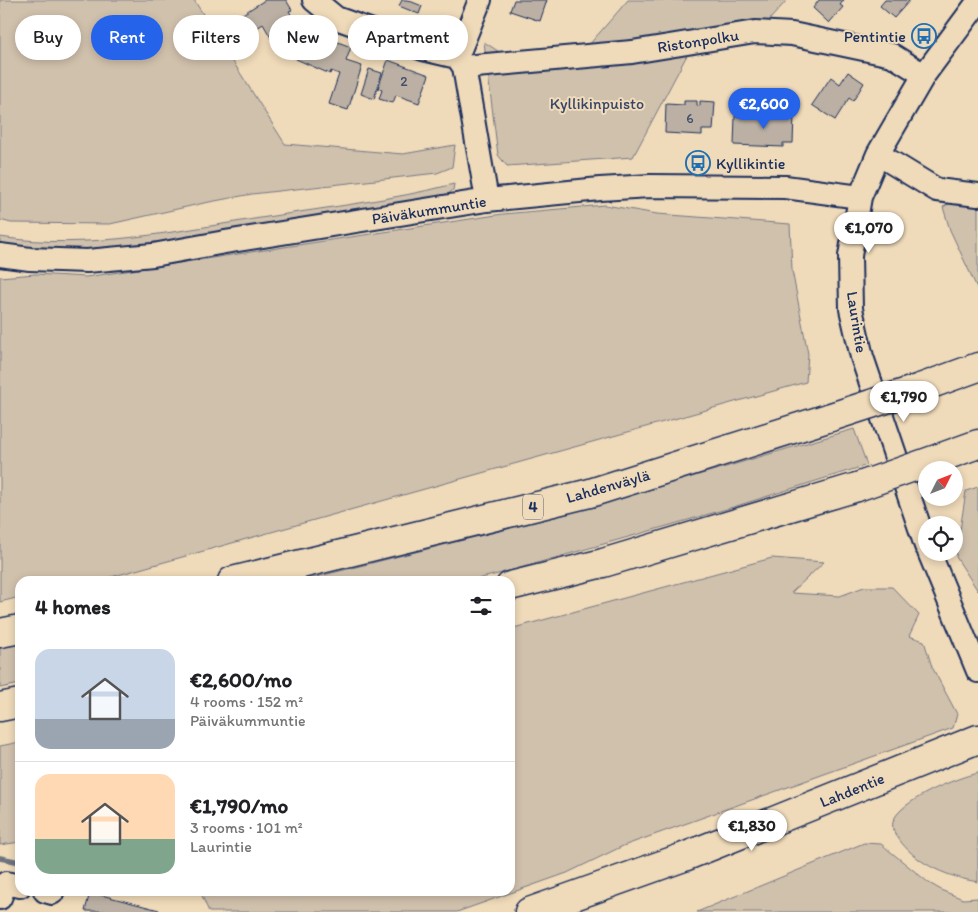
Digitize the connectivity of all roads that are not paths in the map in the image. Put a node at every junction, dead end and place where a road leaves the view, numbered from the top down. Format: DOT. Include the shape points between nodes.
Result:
graph roads {
  1 [pos="314,0"];
  2 [pos="480,0"];
  3 [pos="978,2"];
  4 [pos="461,62"];
  5 [pos="924,75"];
  6 [pos="878,154"];
  7 [pos="978,195"];
  8 [pos="860,197"];
  9 [pos="487,200"];
  10 [pos="0,255"];
  11 [pos="978,367"];
  12 [pos="978,444"];
  13 [pos="918,522"];
  14 [pos="933,561"];
  15 [pos="252,576"];
  16 [pos="515,585"];
  17 [pos="15,630"];
  18 [pos="0,633"];
  19 [pos="978,671"];
  20 [pos="15,704"];
  21 [pos="0,707"];
  22 [pos="968,743"];
  23 [pos="529,912"];
  1 -- 4 [label="street, Ristonpolku" via="336,18"];
  2 -- 4 [label="street"];
  3 -- 5 [label="street, Laurintie"];
  4 -- 5 [label="street, Ristonpolku" via="632,52 755,32 792,34 892,56"];
  4 -- 9 [label="street"];
  5 -- 6 [label="street, Laurintie"];
  6 -- 7 [label="street" via="937,190"];
  6 -- 8 [label="street, Laurintie"];
  8 -- 9 [label="street, Päiväkummuntie" via="785,187 650,186"];
  8 -- 13 [label="street, Laurintie" via="850,256 851,309 862,357"];
  9 -- 10 [label="street, Päiväkummuntie" via="152,255 87,261"];
  11 -- 15 [label="main road, Lahdenväylä / 4, bridge" via="590,493"];
  12 -- 16 [label="main road, bridge" via="857,486 603,563"];
  14 -- 19 [label="street"];
  17 -- 18 [label="main road"];
  20 -- 21 [label="main road"];
  22 -- 23 [label="main road, Lahdentie" via="684,857"];
}
